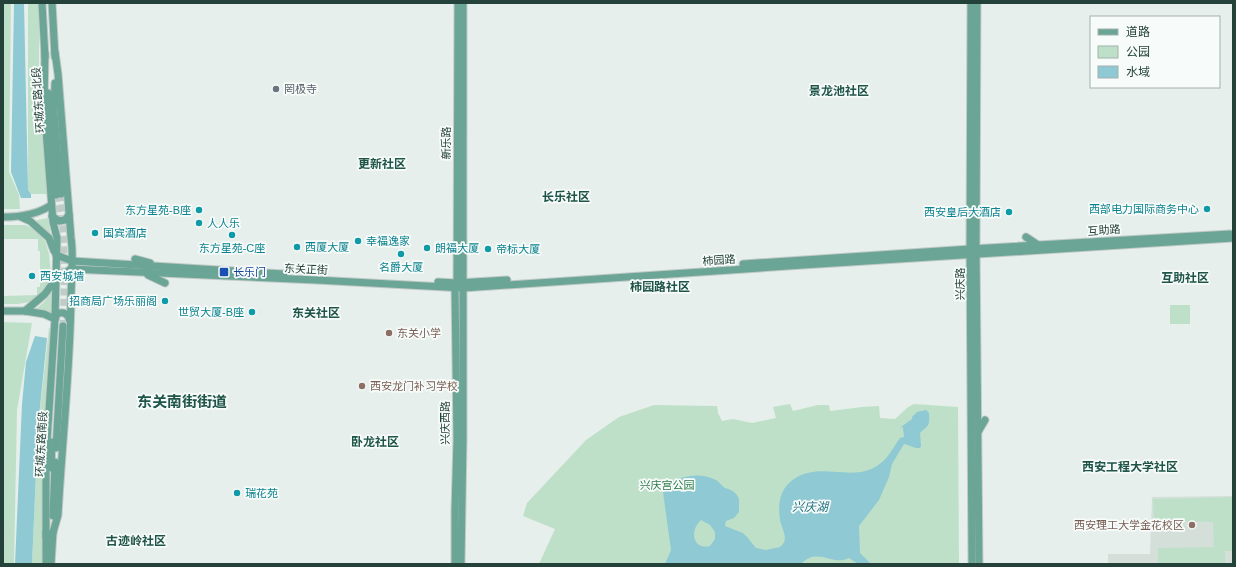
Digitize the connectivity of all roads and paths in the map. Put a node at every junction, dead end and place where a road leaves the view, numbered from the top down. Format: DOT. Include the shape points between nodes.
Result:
graph roads {
  1 [pos="42,3"];
  2 [pos="52,3"];
  3 [pos="458,3"];
  4 [pos="463,3"];
  5 [pos="971,3"];
  6 [pos="977,3"];
  7 [pos="55,52"];
  8 [pos="45,53"];
  9 [pos="51,205"];
  10 [pos="69,215"];
  11 [pos="52,216"];
  12 [pos="3,217"];
  13 [pos="21,217"];
  14 [pos="1233,234"];
  15 [pos="1026,237"];
  16 [pos="1233,238"];
  17 [pos="1038,245"];
  18 [pos="973,252"];
  19 [pos="56,255"];
  20 [pos="135,259"];
  21 [pos="72,265"];
  22 [pos="164,267"];
  23 [pos="142,273"];
  24 [pos="56,280"];
  25 [pos="165,283"];
  26 [pos="460,285"];
  27 [pos="3,311"];
  28 [pos="25,311"];
  29 [pos="55,319"];
  30 [pos="71,322"];
  31 [pos="61,326"];
  32 [pos="985,420"];
  33 [pos="977,432"];
  34 [pos="49,537"];
  35 [pos="46,564"];
  36 [pos="51,564"];
  37 [pos="455,564"];
  38 [pos="461,564"];
  39 [pos="972,564"];
  40 [pos="979,564"];
  1 -- 8 [label="main road, 环城东路北段"];
  2 -- 7 [label="main road, 环城东路北段"];
  3 -- 26 [label="main road, 新乐路"];
  4 -- 26 [label="main road, 新乐路"];
  5 -- 18 [label="main road, 兴庆路"];
  6 -- 18 [label="main road, 兴庆路"];
  7 -- 8 [label="main road, 环城东路北段" via="54,112 58,194"];
  7 -- 10 [label="main road"];
  8 -- 9 [label="main road" via="44,104"];
  9 -- 11 [label="main road"];
  9 -- 13 [label="main road" via="44,210"];
  10 -- 11 [label="main road" via="65,220 59,221"];
  10 -- 21 [label="main road" via="73,248"];
  11 -- 19 [label="main road"];
  12 -- 13 [label="main road"];
  13 -- 19 [label="main road" via="30,221 49,238"];
  14 -- 17 [label="main road, 互助路"];
  15 -- 17 [label="main road"];
  16 -- 18 [label="main road, 互助路"];
  17 -- 18 [label="main road, 互助路"];
  18 -- 26 [label="main road, 柿园路"];
  18 -- 33 [label="main road, 兴庆路"];
  18 -- 39 [label="main road, 兴庆路"];
  19 -- 21 [label="main road, 东关正街"];
  19 -- 24 [label="main road"];
  20 -- 22 [label="main road"];
  21 -- 22 [label="main road, 东关正街"];
  21 -- 23 [label="main road, 东关正街"];
  21 -- 24 [label="main road"];
  21 -- 30 [label="main road"];
  22 -- 26 [label="main road, 东关正街"];
  23 -- 25 [label="main road"];
  23 -- 26 [label="main road, 东关正街"];
  24 -- 28 [label="main road"];
  24 -- 29 [label="main road"];
  26 -- 37 [label="main road, 兴庆西路"];
  26 -- 38 [label="main road, 兴庆西路" via="463,440"];
  27 -- 28 [label="main road"];
  28 -- 29 [label="main road"];
  29 -- 30 [label="main road" via="57,314 63,312"];
  29 -- 34 [label="main road" via="46,456"];
  30 -- 34 [label="main road" via="58,515"];
  31 -- 34 [label="main road, 环城东路南段"];
  32 -- 33 [label="main road"];
  33 -- 40 [label="main road, 兴庆路"];
  34 -- 35 [label="main road, 环城东路南段"];
  34 -- 36 [label="main road, 环城东路南段"];
}
